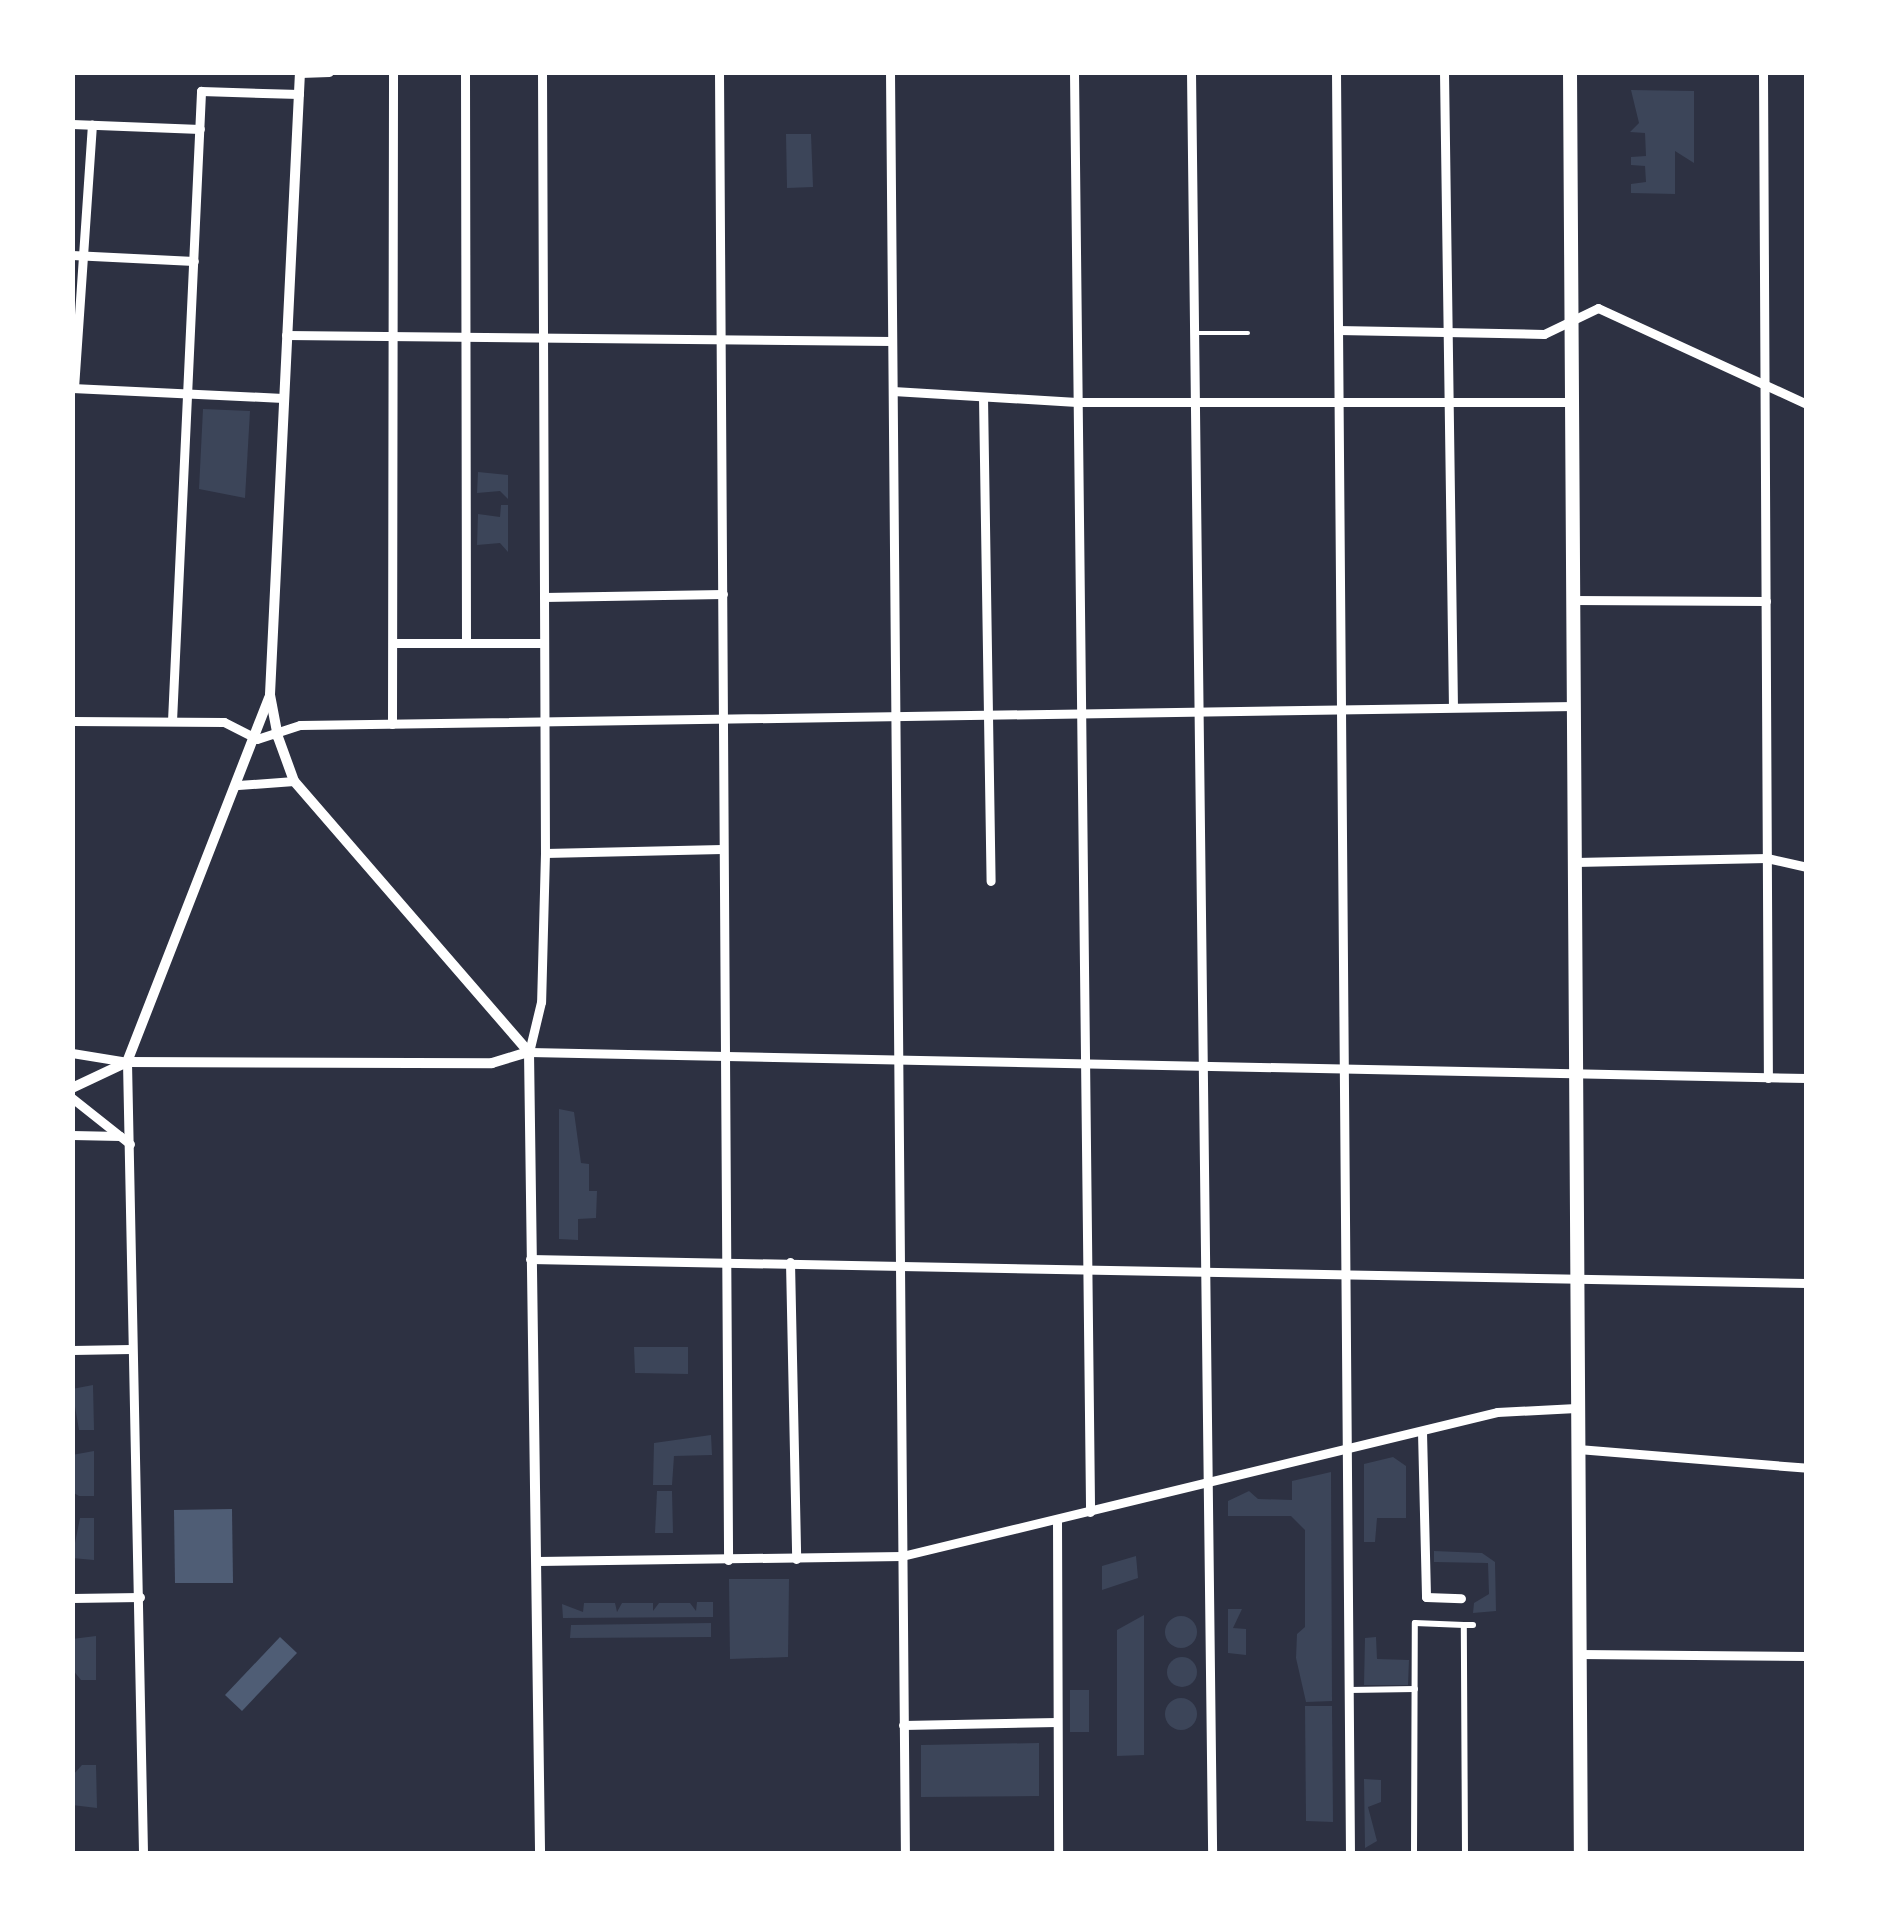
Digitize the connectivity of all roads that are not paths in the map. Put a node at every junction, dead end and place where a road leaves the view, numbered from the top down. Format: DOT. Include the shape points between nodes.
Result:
graph roads {
  1 [pos="300,72"];
  2 [pos="329,72"];
  3 [pos="393,72"];
  4 [pos="465,72"];
  5 [pos="542,72"];
  6 [pos="718,72"];
  7 [pos="890,72"];
  8 [pos="1074,72"];
  9 [pos="1191,72"];
  10 [pos="1336,72"];
  11 [pos="1444,72"];
  12 [pos="1570,72"];
  13 [pos="1763,72"];
  14 [pos="299,94"];
  15 [pos="72,124"];
  16 [pos="92,125"];
  17 [pos="200,129"];
  18 [pos="78,256"];
  19 [pos="194,261"];
  20 [pos="1572,319"];
  21 [pos="1446,328"];
  22 [pos="1338,330"];
  23 [pos="1193,333"];
  24 [pos="1248,333"];
  25 [pos="286,335"];
  26 [pos="393,338"];
  27 [pos="466,340"];
  28 [pos="542,340"];
  29 [pos="721,340"];
  30 [pos="892,340"];
  31 [pos="1764,382"];
  32 [pos="73,388"];
  33 [pos="893,391"];
  34 [pos="190,393"];
  35 [pos="283,398"];
  36 [pos="983,398"];
  37 [pos="1339,399"];
  38 [pos="1448,400"];
  39 [pos="1077,402"];
  40 [pos="1193,402"];
  41 [pos="1571,402"];
  42 [pos="1807,404"];
  43 [pos="723,594"];
  44 [pos="544,597"];
  45 [pos="1573,600"];
  46 [pos="1766,601"];
  47 [pos="393,643"];
  48 [pos="466,643"];
  49 [pos="544,644"];
  50 [pos="269,694"];
  51 [pos="1575,706"];
  52 [pos="1453,707"];
  53 [pos="1342,709"];
  54 [pos="1198,710"];
  55 [pos="1081,712"];
  56 [pos="897,715"];
  57 [pos="988,716"];
  58 [pos="723,717"];
  59 [pos="544,720"];
  60 [pos="172,721"];
  61 [pos="72,722"];
  62 [pos="392,724"];
  63 [pos="276,729"];
  64 [pos="257,739"];
  65 [pos="294,781"];
  66 [pos="238,785"];
  67 [pos="722,849"];
  68 [pos="545,853"];
  69 [pos="1767,858"];
  70 [pos="1575,862"];
  71 [pos="1807,866"];
  72 [pos="991,881"];
  73 [pos="529,1052"];
  74 [pos="72,1053"];
  75 [pos="727,1059"];
  76 [pos="127,1062"];
  77 [pos="898,1062"];
  78 [pos="1085,1065"];
  79 [pos="1204,1069"];
  80 [pos="1344,1071"];
  81 [pos="1576,1075"];
  82 [pos="1768,1078"];
  83 [pos="1807,1078"];
  84 [pos="72,1088"];
  85 [pos="72,1098"];
  86 [pos="72,1135"];
  87 [pos="127,1140"];
  88 [pos="530,1258"];
  89 [pos="725,1262"];
  90 [pos="790,1262"];
  91 [pos="900,1264"];
  92 [pos="1087,1267"];
  93 [pos="1206,1268"];
  94 [pos="1346,1270"];
  95 [pos="1579,1277"];
  96 [pos="1807,1283"];
  97 [pos="131,1349"];
  98 [pos="72,1350"];
  99 [pos="1576,1408"];
  100 [pos="1422,1432"];
  101 [pos="1578,1450"];
  102 [pos="1347,1452"];
  103 [pos="1807,1468"];
  104 [pos="1209,1483"];
  105 [pos="1090,1511"];
  106 [pos="1057,1522"];
  107 [pos="902,1556"];
  108 [pos="796,1559"];
  109 [pos="728,1560"];
  110 [pos="538,1561"];
  111 [pos="72,1598"];
  112 [pos="140,1598"];
  113 [pos="1461,1598"];
  114 [pos="1578,1654"];
  115 [pos="1807,1656"];
  116 [pos="1415,1689"];
  117 [pos="1349,1690"];
  118 [pos="1057,1723"];
  119 [pos="903,1725"];
  120 [pos="143,1854"];
  121 [pos="540,1854"];
  122 [pos="904,1854"];
  123 [pos="1058,1854"];
  124 [pos="1212,1854"];
  125 [pos="1350,1854"];
  126 [pos="1414,1854"];
  127 [pos="1465,1854"];
  128 [pos="1581,1854"];
  1 -- 2 [label="street"];
  1 -- 14 [label="street"];
  3 -- 26 [label="street"];
  4 -- 27 [label="street"];
  5 -- 28 [label="street"];
  6 -- 29 [label="street"];
  7 -- 30 [label="street"];
  8 -- 39 [label="street"];
  9 -- 23 [label="street"];
  10 -- 22 [label="street"];
  11 -- 21 [label="street"];
  12 -- 20 [label="main road"];
  13 -- 31 [label="street"];
  14 -- 17 [label="street" via="201,92"];
  14 -- 25 [label="street"];
  15 -- 16 [label="street"];
  16 -- 17 [label="street"];
  16 -- 18 [label="street"];
  17 -- 19 [label="street"];
  18 -- 19 [label="street"];
  18 -- 32 [label="street"];
  19 -- 34 [label="street"];
  20 -- 21 [label="street" via="1544,334 1463,336"];
  20 -- 31 [label="street" via="1598,308"];
  20 -- 41 [label="main road"];
  21 -- 22 [label="street"];
  21 -- 38 [label="street"];
  22 -- 37 [label="street"];
  23 -- 24 [label="lane"];
  23 -- 40 [label="street"];
  25 -- 26 [label="street"];
  25 -- 35 [label="street"];
  26 -- 27 [label="street"];
  26 -- 47 [label="street"];
  27 -- 28 [label="street"];
  27 -- 48 [label="street"];
  28 -- 29 [label="street"];
  28 -- 44 [label="street"];
  29 -- 30 [label="street"];
  29 -- 43 [label="street"];
  30 -- 33 [label="street"];
  31 -- 42 [label="street"];
  31 -- 46 [label="street"];
  32 -- 34 [label="street"];
  33 -- 36 [label="street"];
  33 -- 56 [label="street"];
  34 -- 35 [label="street"];
  34 -- 60 [label="street"];
  35 -- 50 [label="street"];
  36 -- 39 [label="street"];
  36 -- 57 [label="street"];
  37 -- 38 [label="street"];
  37 -- 40 [label="street"];
  37 -- 53 [label="street"];
  38 -- 41 [label="street"];
  38 -- 52 [label="street"];
  39 -- 40 [label="street"];
  39 -- 55 [label="street"];
  40 -- 54 [label="street"];
  41 -- 45 [label="main road"];
  43 -- 44 [label="street"];
  43 -- 58 [label="street"];
  44 -- 49 [label="street"];
  45 -- 46 [label="street"];
  45 -- 51 [label="main road"];
  46 -- 69 [label="street"];
  47 -- 48 [label="street"];
  47 -- 62 [label="street"];
  48 -- 49 [label="street"];
  49 -- 59 [label="street"];
  50 -- 63 [label="street"];
  50 -- 64 [label="street"];
  51 -- 52 [label="street"];
  51 -- 70 [label="main road"];
  52 -- 53 [label="street"];
  53 -- 54 [label="street"];
  53 -- 80 [label="street"];
  54 -- 55 [label="street"];
  54 -- 79 [label="street"];
  55 -- 57 [label="street"];
  55 -- 78 [label="street"];
  56 -- 57 [label="street"];
  56 -- 58 [label="street"];
  56 -- 77 [label="street"];
  57 -- 72 [label="street"];
  58 -- 59 [label="street"];
  58 -- 67 [label="street"];
  59 -- 62 [label="street"];
  59 -- 68 [label="street"];
  60 -- 61 [label="street"];
  60 -- 64 [label="street" via="224,722"];
  62 -- 63 [label="street"];
  63 -- 64 [label="street"];
  63 -- 65 [label="street"];
  64 -- 66 [label="street"];
  65 -- 66 [label="street"];
  65 -- 73 [label="street"];
  66 -- 76 [label="street"];
  67 -- 68 [label="street"];
  67 -- 75 [label="street"];
  68 -- 73 [label="street" via="542,1002"];
  69 -- 70 [label="street"];
  69 -- 71 [label="street"];
  69 -- 82 [label="street"];
  70 -- 81 [label="main road"];
  73 -- 75 [label="street"];
  73 -- 76 [label="street" via="492,1063"];
  73 -- 88 [label="street"];
  74 -- 76 [label="street"];
  75 -- 77 [label="street"];
  75 -- 89 [label="street"];
  76 -- 84 [label="street"];
  76 -- 87 [label="street"];
  77 -- 78 [label="street"];
  77 -- 91 [label="street"];
  78 -- 79 [label="street"];
  78 -- 92 [label="street"];
  79 -- 80 [label="street"];
  79 -- 93 [label="street"];
  80 -- 81 [label="street"];
  80 -- 94 [label="street"];
  81 -- 82 [label="street"];
  81 -- 95 [label="main road"];
  82 -- 83 [label="street"];
  85 -- 87 [label="street"];
  86 -- 87 [label="street"];
  87 -- 97 [label="street"];
  88 -- 89 [label="street"];
  88 -- 110 [label="street"];
  89 -- 90 [label="street"];
  89 -- 109 [label="street"];
  90 -- 91 [label="street"];
  90 -- 108 [label="street"];
  91 -- 92 [label="street"];
  91 -- 107 [label="street"];
  92 -- 93 [label="street"];
  92 -- 105 [label="street"];
  93 -- 94 [label="street"];
  93 -- 104 [label="street"];
  94 -- 95 [label="street"];
  94 -- 102 [label="street"];
  95 -- 96 [label="street"];
  95 -- 99 [label="main road"];
  97 -- 98 [label="street"];
  97 -- 112 [label="street"];
  99 -- 100 [label="street" via="1497,1412"];
  99 -- 101 [label="main road"];
  100 -- 102 [label="street"];
  100 -- 113 [label="street" via="1426,1597"];
  101 -- 103 [label="street"];
  101 -- 114 [label="main road"];
  102 -- 104 [label="street"];
  102 -- 117 [label="street"];
  104 -- 105 [label="street"];
  104 -- 124 [label="street"];
  105 -- 106 [label="street"];
  106 -- 107 [label="street"];
  106 -- 118 [label="street"];
  107 -- 108 [label="street"];
  107 -- 119 [label="street"];
  108 -- 109 [label="street"];
  109 -- 110 [label="street"];
  110 -- 121 [label="street"];
  111 -- 112 [label="street"];
  112 -- 120 [label="street"];
  114 -- 115 [label="street"];
  114 -- 128 [label="main road"];
  116 -- 117 [label="street"];
  116 -- 126 [label="street"];
  116 -- 127 [label="street" via="1415,1623 1469,1625"];
  117 -- 125 [label="street"];
  118 -- 119 [label="street"];
  118 -- 123 [label="street"];
  119 -- 122 [label="street"];
}
